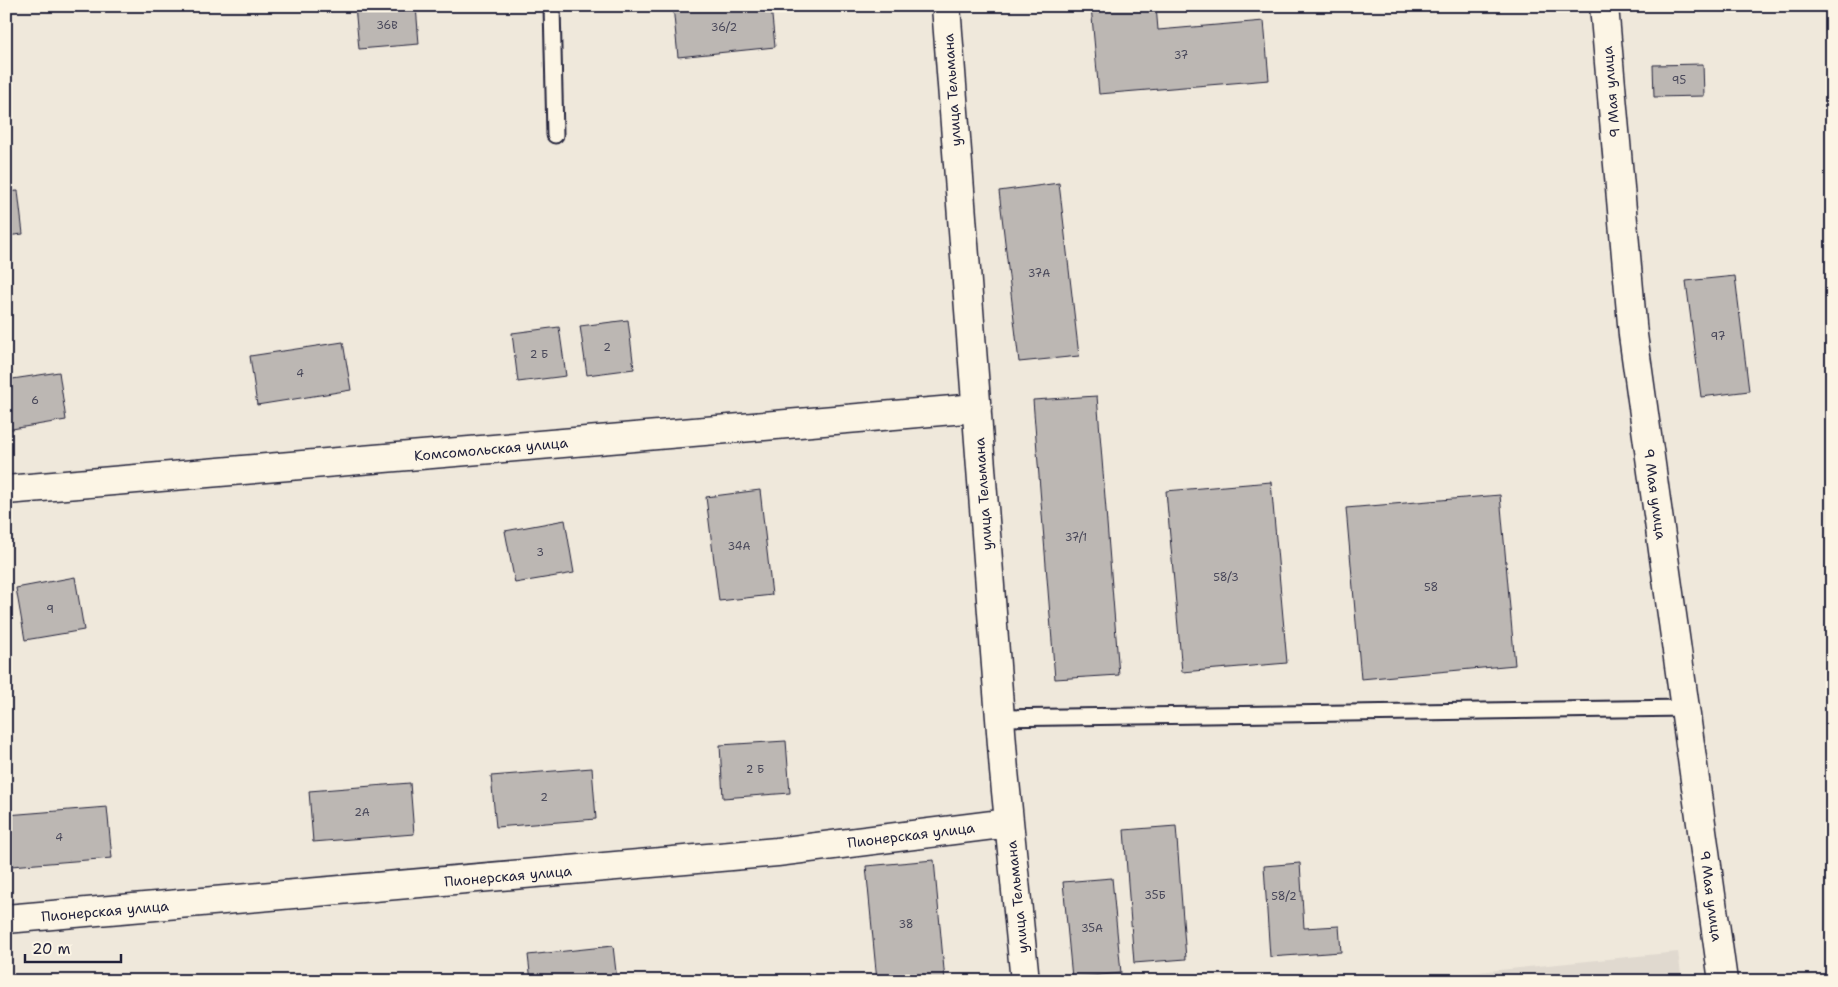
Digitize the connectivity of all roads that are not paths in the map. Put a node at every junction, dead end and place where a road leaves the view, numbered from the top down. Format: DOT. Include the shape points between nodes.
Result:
graph roads {
  1 [pos="552,6"];
  2 [pos="946,6"];
  3 [pos="1604,6"];
  4 [pos="555,135"];
  5 [pos="977,408"];
  6 [pos="6,490"];
  7 [pos="1685,708"];
  8 [pos="1000,718"];
  9 [pos="1009,823"];
  10 [pos="6,919"];
  11 [pos="1025,981"];
  12 [pos="1722,981"];
  1 -- 4 [label="lane"];
  2 -- 5 [label="street, улица Тельмана"];
  3 -- 7 [label="street, 9 Мая улица" via="1633,335"];
  5 -- 6 [label="street, Комсомольская улица"];
  5 -- 8 [label="street, улица Тельмана"];
  7 -- 8 [label="lane"];
  7 -- 12 [label="street, 9 Мая улица"];
  8 -- 9 [label="street, улица Тельмана"];
  9 -- 10 [label="street, Пионерская улица" via="777,852"];
  9 -- 11 [label="street, улица Тельмана"];
}
